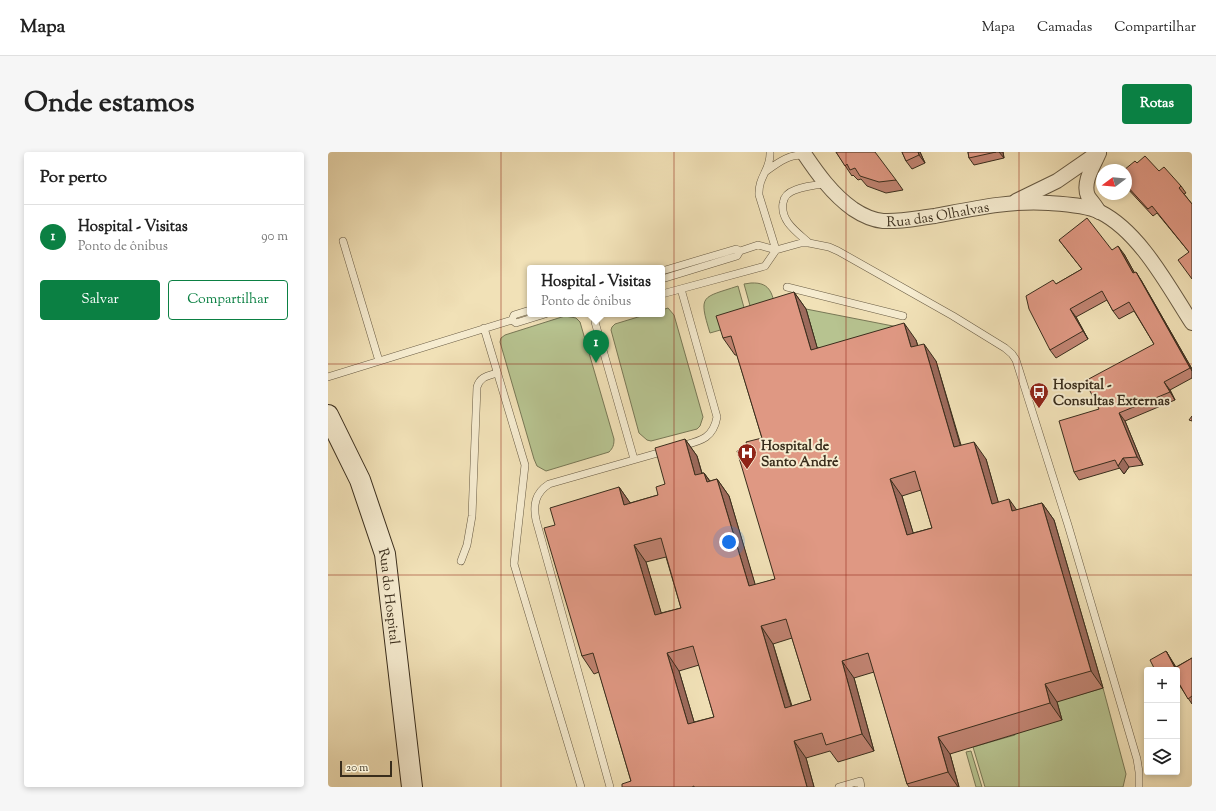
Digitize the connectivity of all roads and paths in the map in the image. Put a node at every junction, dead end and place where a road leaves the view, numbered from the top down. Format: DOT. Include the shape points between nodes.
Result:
graph roads {
  1 [pos="770,152"];
  2 [pos="1099,152"];
  3 [pos="804,154"];
  4 [pos="765,172"];
  5 [pos="826,184"];
  6 [pos="1012,203"];
  7 [pos="1099,212"];
  8 [pos="343,241"];
  9 [pos="809,243"];
  10 [pos="776,250"];
  11 [pos="740,251"];
  12 [pos="665,270"];
  13 [pos="665,278"];
  14 [pos="787,287"];
  15 [pos="681,289"];
  16 [pos="665,293"];
  17 [pos="527,311"];
  18 [pos="903,316"];
  19 [pos="535,317"];
  20 [pos="596,317"];
  21 [pos="512,320"];
  22 [pos="1192,323"];
  23 [pos="484,328"];
  24 [pos="379,361"];
  25 [pos="497,373"];
  26 [pos="328,376"];
  27 [pos="328,415"];
  28 [pos="634,459"];
  29 [pos="461,561"];
  30 [pos="412,787"];
  31 [pos="580,787"];
  32 [pos="610,787"];
  33 [pos="839,787"];
  34 [pos="861,787"];
  35 [pos="1139,787"];
  1 -- 4 [label="lane" via="771,158"];
  2 -- 6 [label="street" via="1057,181"];
  2 -- 7 [label="street, Rua das Olhalvas" via="1086,181 1086,190"];
  3 -- 4 [label="lane" via="783,159"];
  3 -- 5 [label="street, Rua das Olhalvas"];
  4 -- 10 [label="lane" via="758,186 759,195"];
  5 -- 6 [label="street, Rua das Olhalvas" via="853,209 884,221 908,220"];
  5 -- 9 [label="lane" via="794,190 784,199 783,207 787,222"];
  6 -- 7 [label="street, Rua das Olhalvas" via="1063,204"];
  7 -- 22 [label="street, Rua das Olhalvas" via="1124,229 1144,251"];
  8 -- 24 [label="lane"];
  9 -- 10 [label="lane"];
  9 -- 35 [label="lane" via="838,251 953,316 1005,348 1016,360 1137,759"];
  10 -- 11 [label="lane" via="758,245"];
  10 -- 15 [label="lane" via="764,266"];
  11 -- 12 [label="lane" via="736,249"];
  11 -- 13 [label="lane" via="737,256"];
  14 -- 18 [label="lane"];
  15 -- 16 [label="lane"];
  15 -- 28 [label="lane" via="717,417 716,425 708,437 701,441"];
  17 -- 21 [label="lane" via="514,315"];
  19 -- 21 [label="lane" via="516,323"];
  20 -- 28 [label="lane"];
  21 -- 23 [label="lane"];
  23 -- 24 [label="lane"];
  23 -- 25 [label="lane"];
  24 -- 26 [label="lane"];
  25 -- 29 [label="lane" via="483,377 477,387 472,516 467,545"];
  25 -- 31 [label="lane" via="525,465 514,564"];
  27 -- 30 [label="main road, Rua do Hospital" via="360,480 385,554"];
  28 -- 32 [label="lane" via="549,484 540,492 534,503 536,520"];
  33 -- 34 [label="lane" via="860,782"];
}
